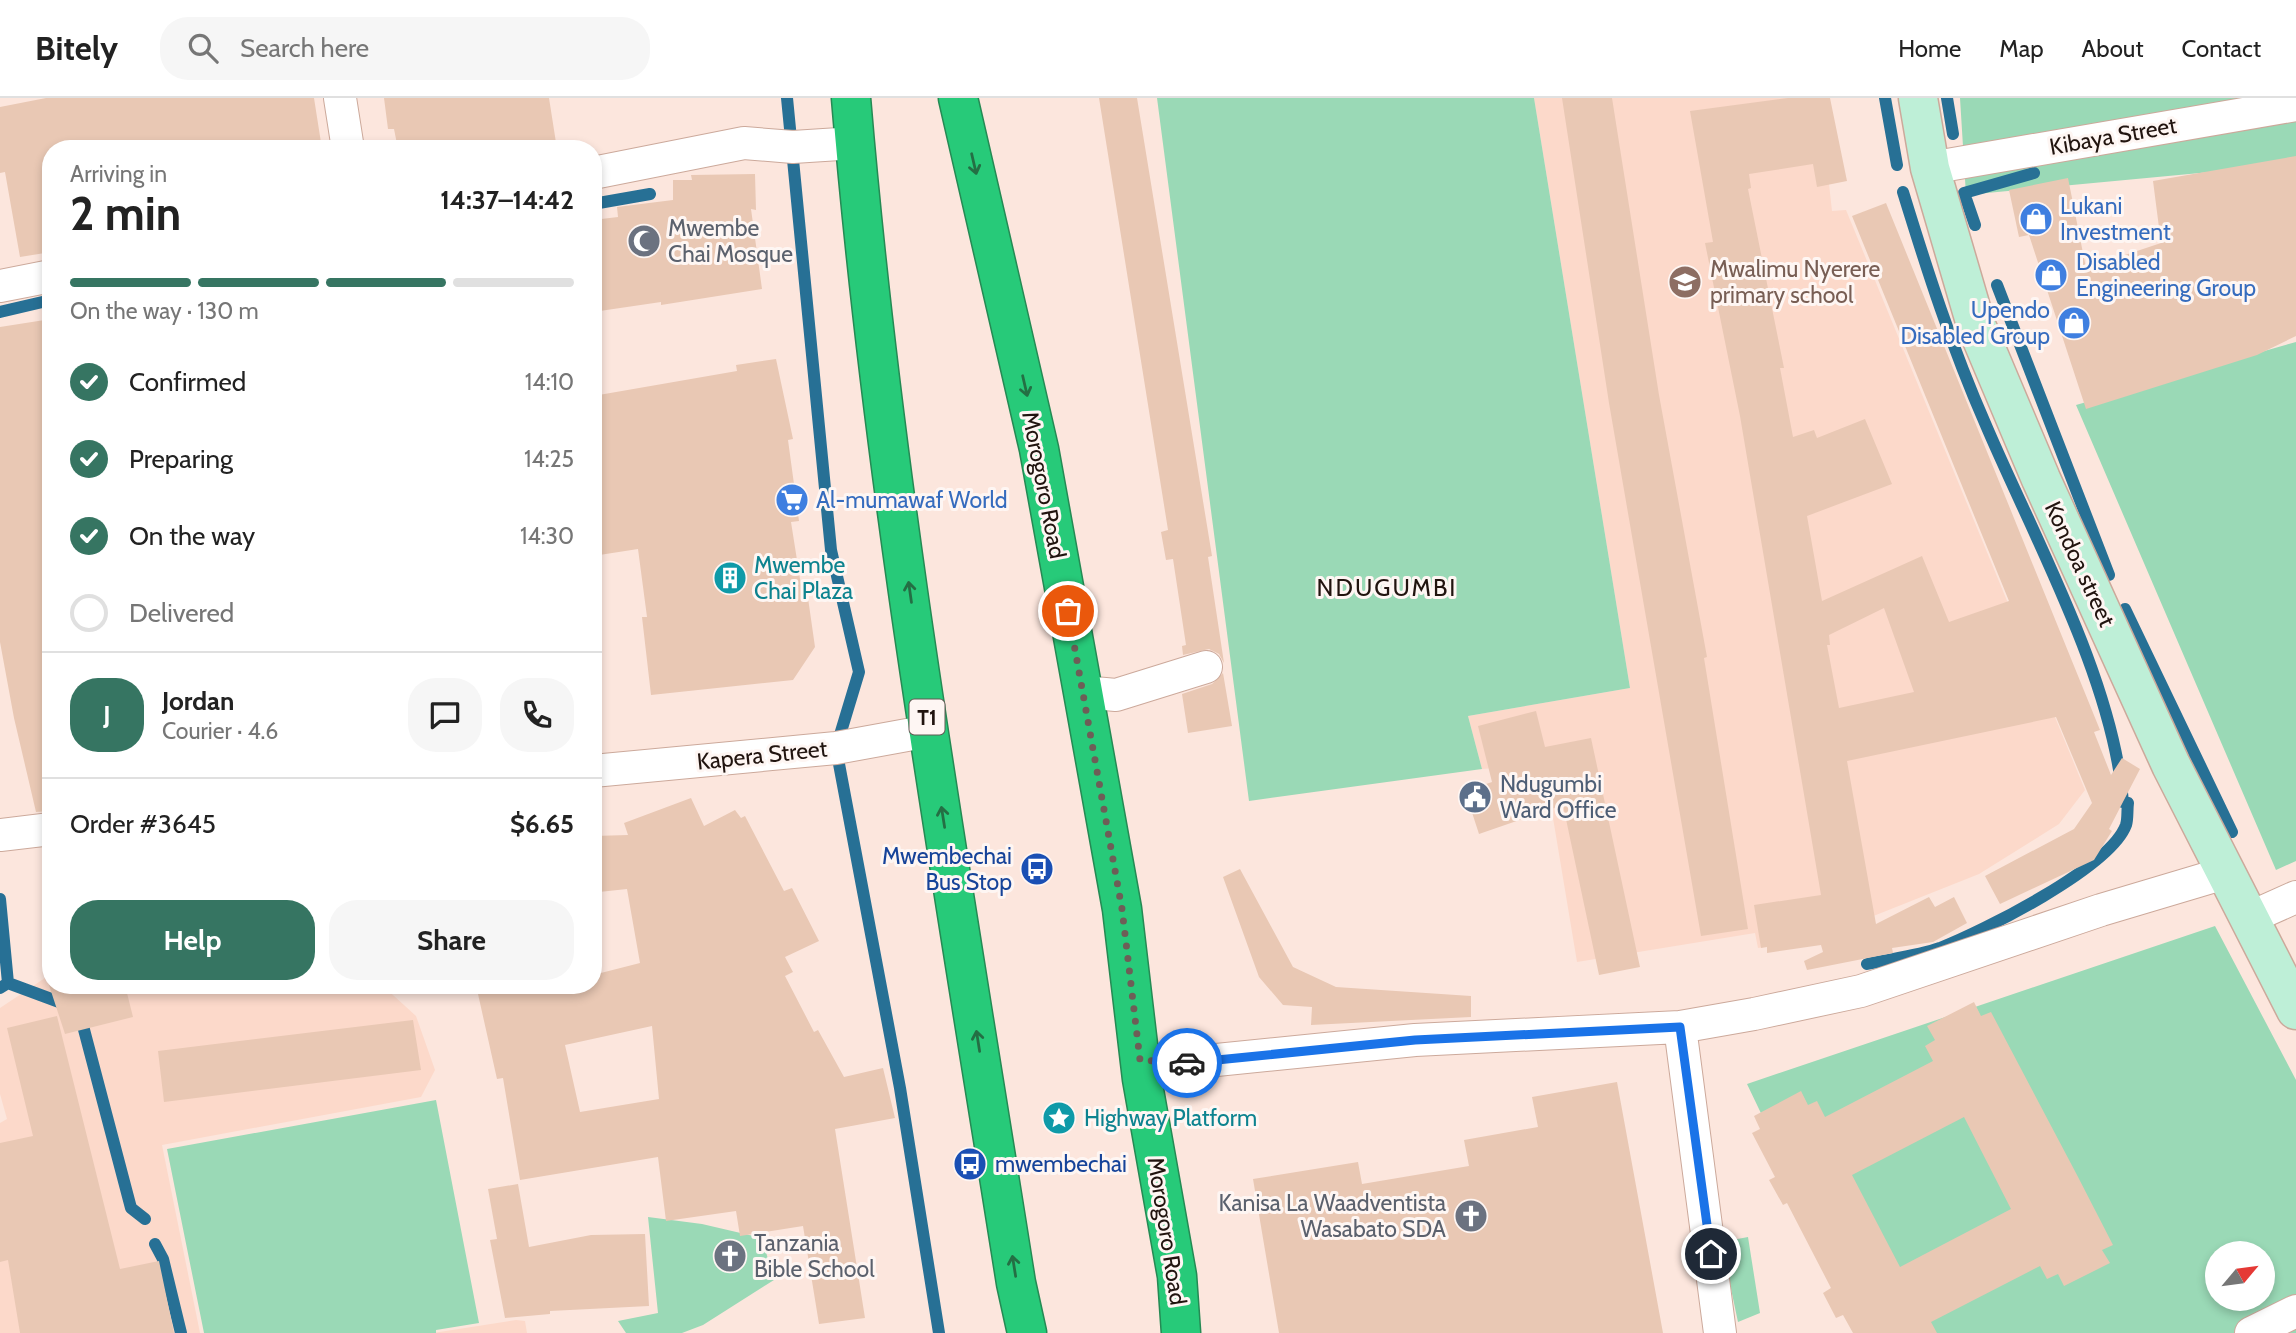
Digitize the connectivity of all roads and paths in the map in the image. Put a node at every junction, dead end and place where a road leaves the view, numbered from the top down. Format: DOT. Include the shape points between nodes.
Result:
graph roads {
  1 [pos="340,98"];
  2 [pos="851,98"];
  3 [pos="958,98"];
  4 [pos="1918,98"];
  5 [pos="2296,105"];
  6 [pos="347,140"];
  7 [pos="855,142"];
  8 [pos="1930,168"];
  9 [pos="602,171"];
  10 [pos="42,278"];
  11 [pos="0,286"];
  12 [pos="1206,667"];
  13 [pos="1083,692"];
  14 [pos="929,731"];
  15 [pos="602,770"];
  16 [pos="42,830"];
  17 [pos="0,835"];
  18 [pos="2225,873"];
  19 [pos="2296,897"];
  20 [pos="2249,918"];
  21 [pos="2296,1010"];
  22 [pos="1680,1027"];
  23 [pos="1140,1060"];
  24 [pos="2296,1311"];
  25 [pos="1027,1333"];
  26 [pos="1181,1333"];
  27 [pos="1720,1333"];
  28 [pos="2251,1333"];
  1 -- 6 [label="street"];
  2 -- 7 [label="highway, T1"];
  3 -- 13 [label="highway, Morogoro Road, one-way" via="1039,449"];
  4 -- 8 [label="street, Kondoa street"];
  5 -- 8 [label="street, Kibaya Street"];
  7 -- 9 [label="street" via="744,143"];
  14 -- 7 [label="highway, T1, one-way" via="880,383"];
  8 -- 18 [label="street, Kondoa street" via="1976,325 2040,478"];
  10 -- 11 [label="street"];
  12 -- 13 [label="street" via="1116,695"];
  13 -- 23 [label="highway, Morogoro Road" via="1122,909"];
  14 -- 15 [label="street, Kapera Street" via="836,748"];
  25 -- 14 [label="highway, T1, one-way"];
  16 -- 17 [label="street"];
  18 -- 20 [label="street, Kondoa street"];
  18 -- 22 [label="street" via="1861,991"];
  19 -- 20 [label="street"];
  20 -- 21 [label="street, Kondoa street"];
  22 -- 23 [label="street" via="1415,1040 1177,1064"];
  22 -- 27 [label="street"];
  23 -- 26 [label="highway, Morogoro Road" via="1177,1276"];
  24 -- 28 [label="street"];
}
